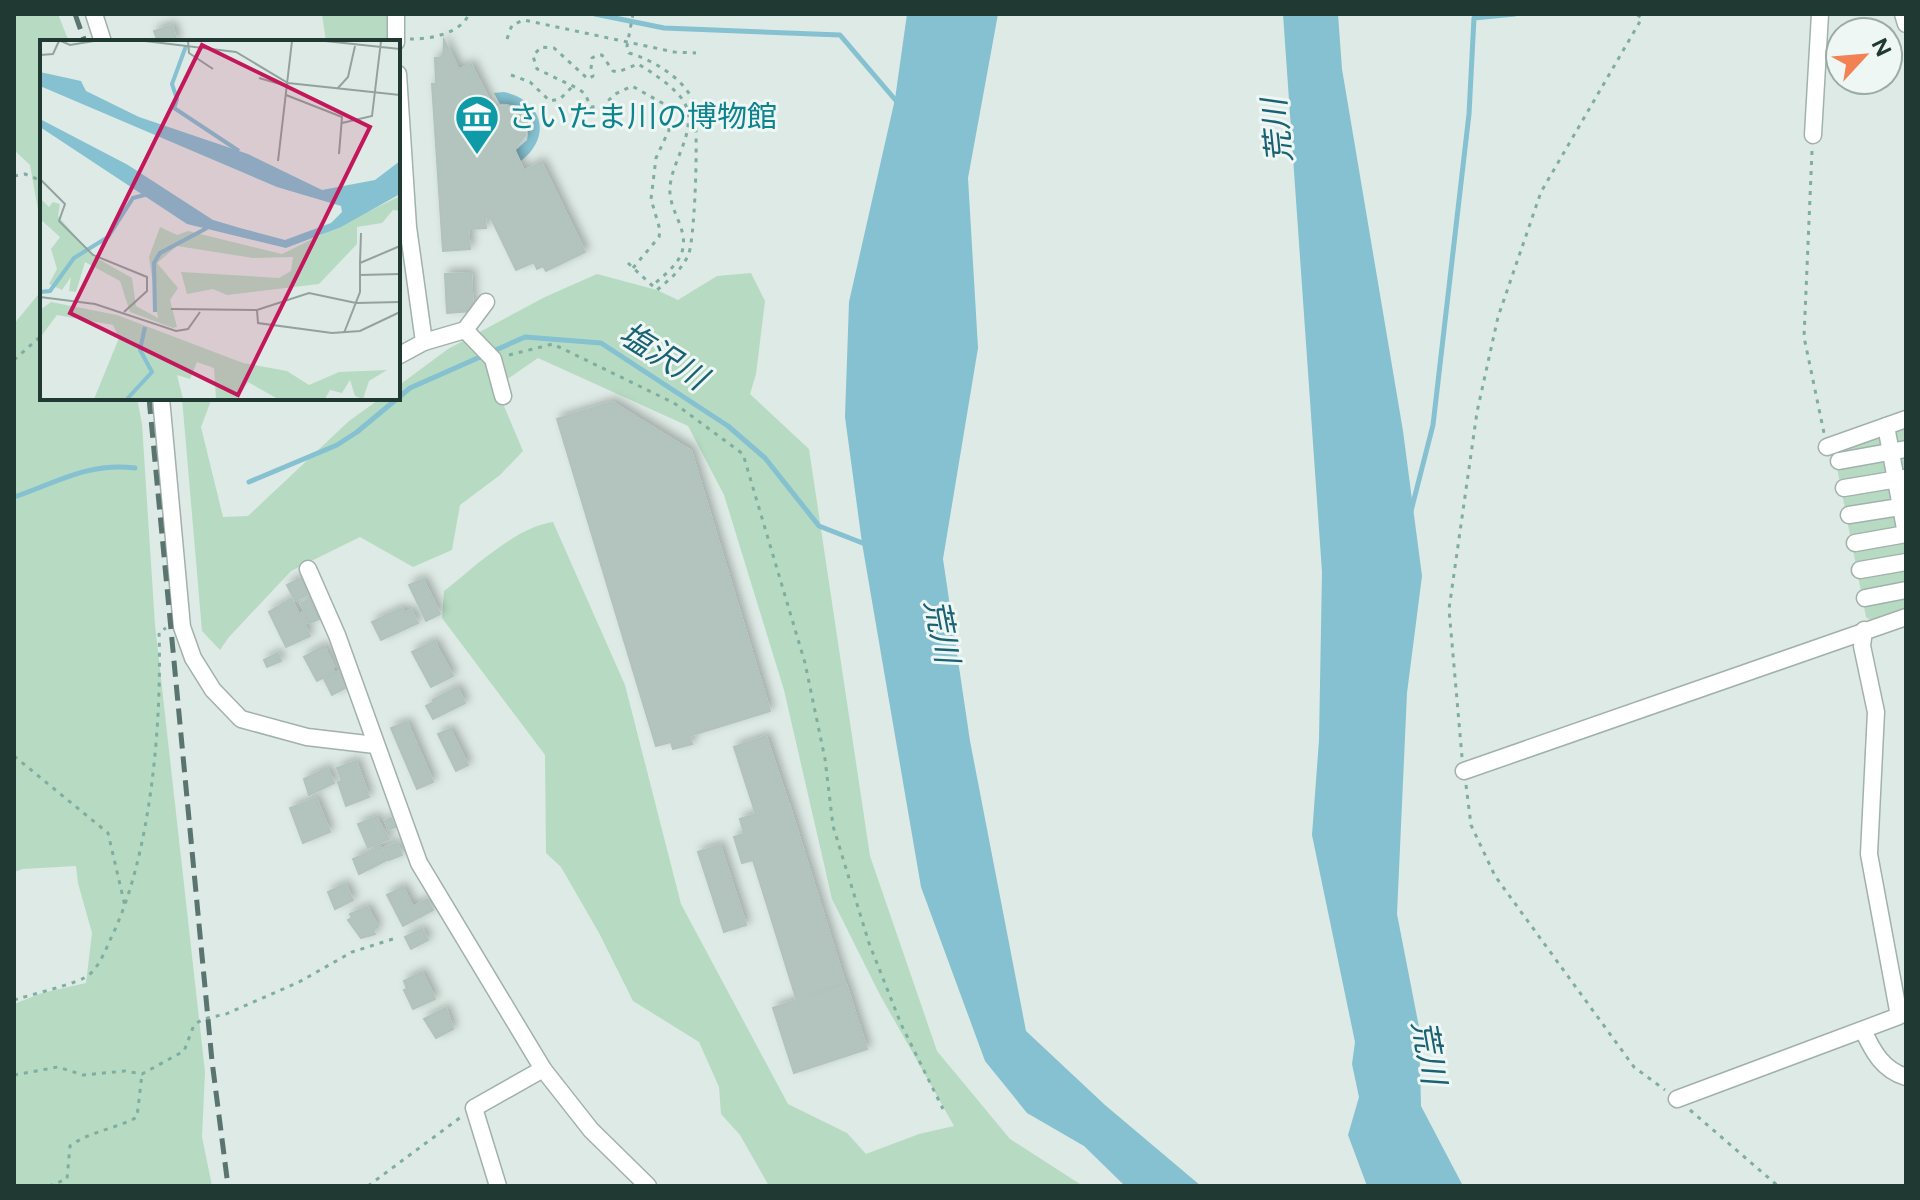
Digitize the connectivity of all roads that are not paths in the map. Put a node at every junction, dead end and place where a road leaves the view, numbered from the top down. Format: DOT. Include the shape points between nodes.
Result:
graph roads {
  1 [pos="94,14"];
  2 [pos="396,14"];
  3 [pos="1820,14"];
  4 [pos="1903,14"];
  5 [pos="1906,24"];
  6 [pos="102,40"];
  7 [pos="396,40"];
  8 [pos="400,105"];
  9 [pos="1813,135"];
  10 [pos="486,302"];
  11 [pos="465,330"];
  12 [pos="424,342"];
  13 [pos="400,355"];
  14 [pos="503,396"];
  15 [pos="161,400"];
  16 [pos="1906,419"];
  17 [pos="1886,426"];
  18 [pos="1827,447"];
  19 [pos="1898,451"];
  20 [pos="1839,461"];
  21 [pos="1901,478"];
  22 [pos="1844,488"];
  23 [pos="1904,506"];
  24 [pos="1849,515"];
  25 [pos="1906,534"];
  26 [pos="1855,543"];
  27 [pos="1906,562"];
  28 [pos="308,569"];
  29 [pos="1860,570"];
  30 [pos="1906,590"];
  31 [pos="1865,598"];
  32 [pos="1906,617"];
  33 [pos="1864,630"];
  34 [pos="375,745"];
  35 [pos="1464,771"];
  36 [pos="1863,1030"];
  37 [pos="543,1069"];
  38 [pos="1906,1077"];
  39 [pos="1677,1099"];
  40 [pos="498,1186"];
  41 [pos="648,1186"];
  1 -- 6 [label="street"];
  2 -- 7 [label="street"];
  3 -- 9 [label="street"];
  4 -- 5 [label="street"];
  8 -- 12 [label="street" via="408,227"];
  10 -- 11 [label="street"];
  11 -- 12 [label="street"];
  11 -- 14 [label="street" via="493,359"];
  12 -- 13 [label="street"];
  15 -- 34 [label="street" via="182,627 193,658 213,690 241,719 307,737"];
  16 -- 17 [label="street"];
  17 -- 18 [label="street"];
  17 -- 19 [label="street"];
  19 -- 20 [label="street"];
  19 -- 21 [label="street"];
  21 -- 22 [label="street"];
  21 -- 23 [label="street"];
  23 -- 24 [label="street"];
  23 -- 25 [label="street"];
  25 -- 26 [label="street"];
  27 -- 29 [label="street"];
  28 -- 34 [label="street"];
  30 -- 31 [label="street"];
  32 -- 33 [label="street"];
  33 -- 35 [label="street"];
  33 -- 36 [label="street" via="1862,646 1876,712 1869,854 1899,1016"];
  34 -- 37 [label="street" via="419,863"];
  36 -- 38 [label="street" via="1889,1072"];
  36 -- 39 [label="street"];
  37 -- 40 [label="street" via="474,1108"];
  37 -- 41 [label="street" via="591,1130"];
}
